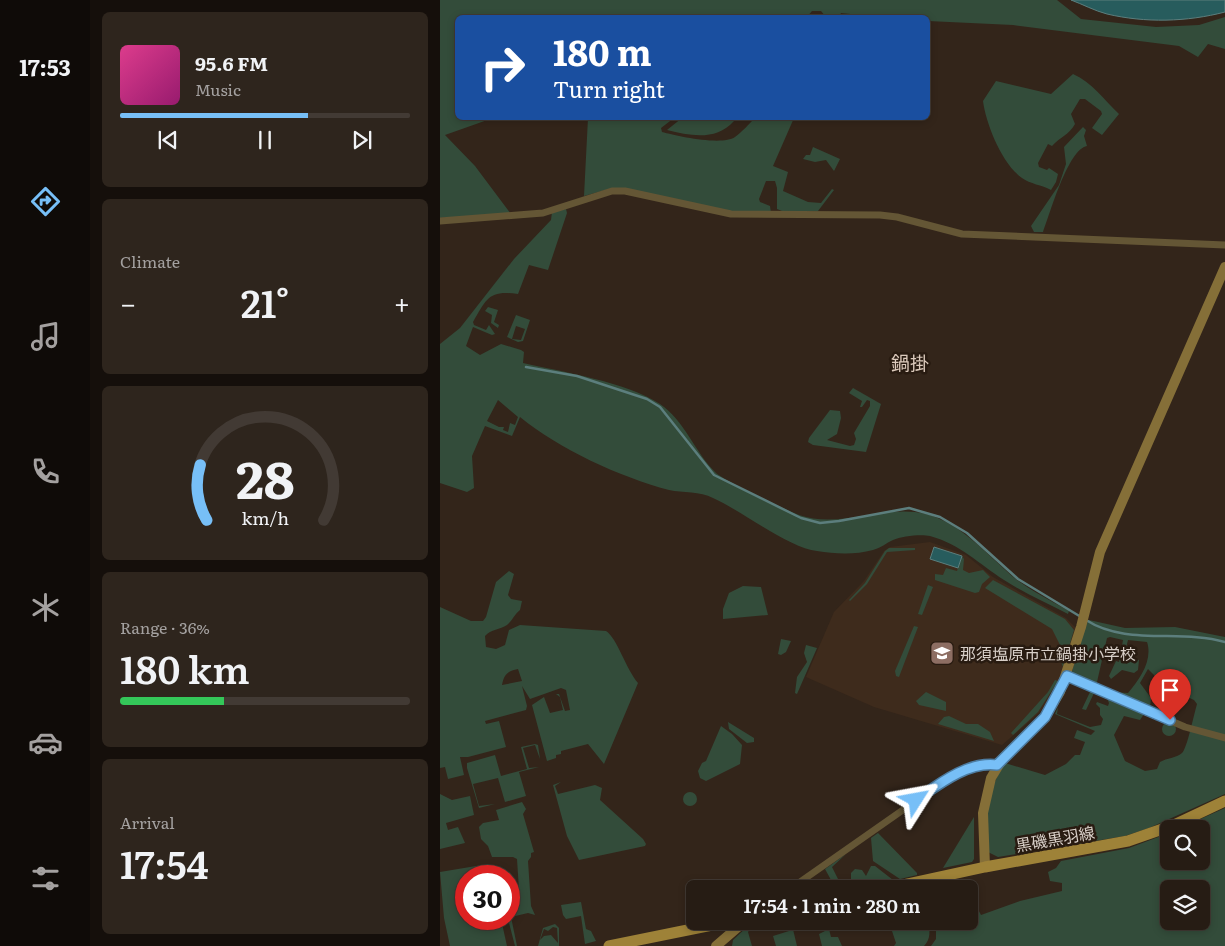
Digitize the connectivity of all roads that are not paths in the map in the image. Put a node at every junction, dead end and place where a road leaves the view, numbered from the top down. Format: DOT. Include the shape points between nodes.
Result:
graph roads {
  1 [pos="440,221"];
  2 [pos="1225,246"];
  3 [pos="1225,267"];
  4 [pos="1067,676"];
  5 [pos="1225,738"];
  6 [pos="997,765"];
  7 [pos="1225,801"];
  8 [pos="985,867"];
  9 [pos="803,880"];
  10 [pos="925,880"];
  11 [pos="688,930"];
  12 [pos="735,930"];
  13 [pos="609,946"];
  14 [pos="716,946"];
  1 -- 2 [label="street" via="543,212 612,191 625,191 730,214 880,215 962,234"];
  3 -- 4 [label="street" via="1100,552"];
  4 -- 5 [label="street" via="1186,727"];
  4 -- 6 [label="street" via="1045,717"];
  6 -- 8 [label="street" via="984,800"];
  6 -- 9 [label="street" via="977,765 940,784"];
  7 -- 8 [label="main road, 黒磯黒羽線" via="1174,825 1128,841"];
  8 -- 10 [label="main road, 黒磯黒羽線"];
  11 -- 13 [label="main road"];
  12 -- 14 [label="street"];
}
